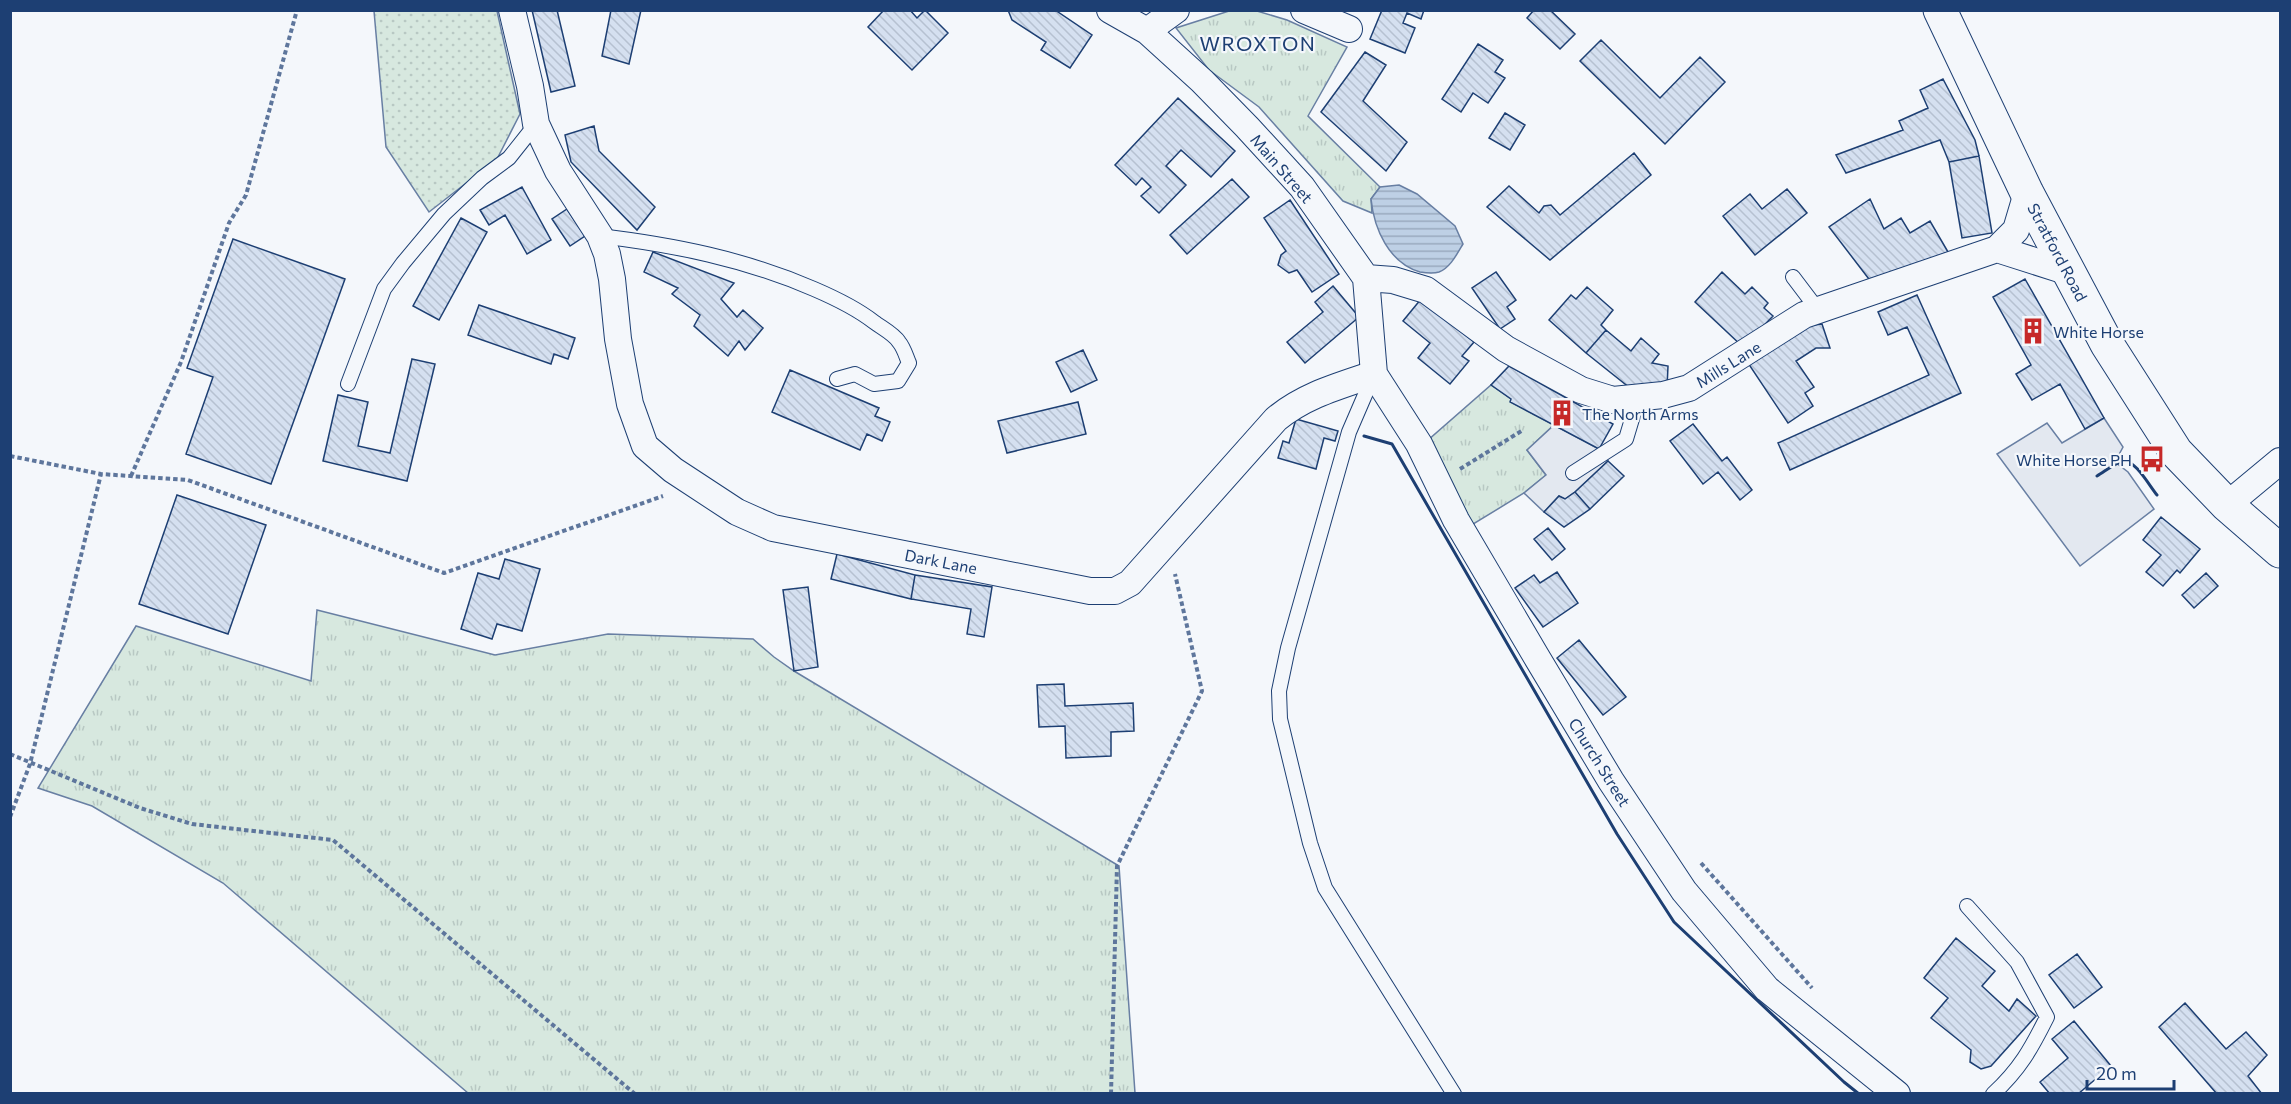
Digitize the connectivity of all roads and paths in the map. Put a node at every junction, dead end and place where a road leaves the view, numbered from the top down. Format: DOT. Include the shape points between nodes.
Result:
graph roads {
  1 [pos="297,10"];
  2 [pos="512,10"];
  3 [pos="1110,10"];
  4 [pos="1176,10"];
  5 [pos="1304,10"];
  6 [pos="1940,10"];
  7 [pos="1349,29"];
  8 [pos="1147,31"];
  9 [pos="536,124"];
  10 [pos="2027,193"];
  11 [pos="603,245"];
  12 [pos="1997,249"];
  13 [pos="2069,272"];
  14 [pos="1793,277"];
  15 [pos="1366,278"];
  16 [pos="1818,310"];
  17 [pos="1374,374"];
  18 [pos="837,379"];
  19 [pos="348,384"];
  20 [pos="1638,399"];
  21 [pos="1523,430"];
  22 [pos="10,456"];
  23 [pos="2280,461"];
  24 [pos="1573,473"];
  25 [pos="100,474"];
  26 [pos="131,476"];
  27 [pos="1438,483"];
  28 [pos="695,484"];
  29 [pos="2227,505"];
  30 [pos="1168,541"];
  31 [pos="2280,551"];
  32 [pos="10,754"];
  33 [pos="30,764"];
  34 [pos="10,817"];
  35 [pos="1694,854"];
  36 [pos="1967,906"];
  37 [pos="1816,992"];
  38 [pos="636,1094"];
  39 [pos="1111,1094"];
  40 [pos="1454,1094"];
  41 [pos="1897,1094"];
  42 [pos="1993,1094"];
  1 -- 26 [label="path" via="246,195 229,223 180,362"];
  2 -- 9 [label="street"];
  3 -- 8 [label="street, Main Street"];
  4 -- 8 [label="street"];
  5 -- 7 [label="street"];
  6 -- 10 [label="main road, Stratford Road"];
  8 -- 15 [label="street, Main Street" via="1202,81 1302,187"];
  9 -- 11 [label="street" via="558,171"];
  9 -- 19 [label="lane" via="509,158 444,214 384,289"];
  10 -- 12 [label="street, Mills Lane" via="2016,230"];
  10 -- 13 [label="main road, Stratford Road"];
  11 -- 18 [label="lane" via="673,246 753,265 795,281 866,316 899,341 909,363 898,381 874,384 855,374"];
  11 -- 28 [label="street, Dark Lane" via="612,279 630,405 645,446"];
  12 -- 13 [label="street"];
  12 -- 16 [label="street, Mills Lane"];
  13 -- 29 [label="main road, Stratford Road" via="2107,344 2176,452"];
  14 -- 16 [label="lane"];
  15 -- 17 [label="street"];
  15 -- 20 [label="street, Mills Lane" via="1393,280 1426,290 1506,349 1581,390 1613,400"];
  16 -- 20 [label="street, Mills Lane" via="1689,388"];
  17 -- 27 [label="street, Church Street" via="1419,444"];
  17 -- 30 [label="street, Dark Lane" via="1293,405 1276,419"];
  17 -- 40 [label="lane" via="1349,432 1288,648 1279,691 1280,719 1325,888"];
  20 -- 24 [label="lane" via="1626,440"];
  21 -- 27 [label="path"];
  22 -- 25 [label="path"];
  23 -- 29 [label="street"];
  25 -- 26 [label="path"];
  25 -- 33 [label="path"];
  26 -- 28 [label="path" via="188,480 444,573"];
  27 -- 41 [label="street, Church Street" via="1456,520 1611,781 1684,891 1767,989"];
  28 -- 30 [label="street, Dark Lane" via="737,512 773,528 1089,591 1115,591 1130,583"];
  29 -- 31 [label="main road, Stratford Road"];
  30 -- 39 [label="path" via="1202,691 1117,866"];
  32 -- 33 [label="path"];
  33 -- 34 [label="path"];
  33 -- 38 [label="path" via="140,808 192,824 333,840"];
  35 -- 37 [label="path"];
  36 -- 42 [label="lane" via="2017,962 2047,1017 2013,1075"];
}
